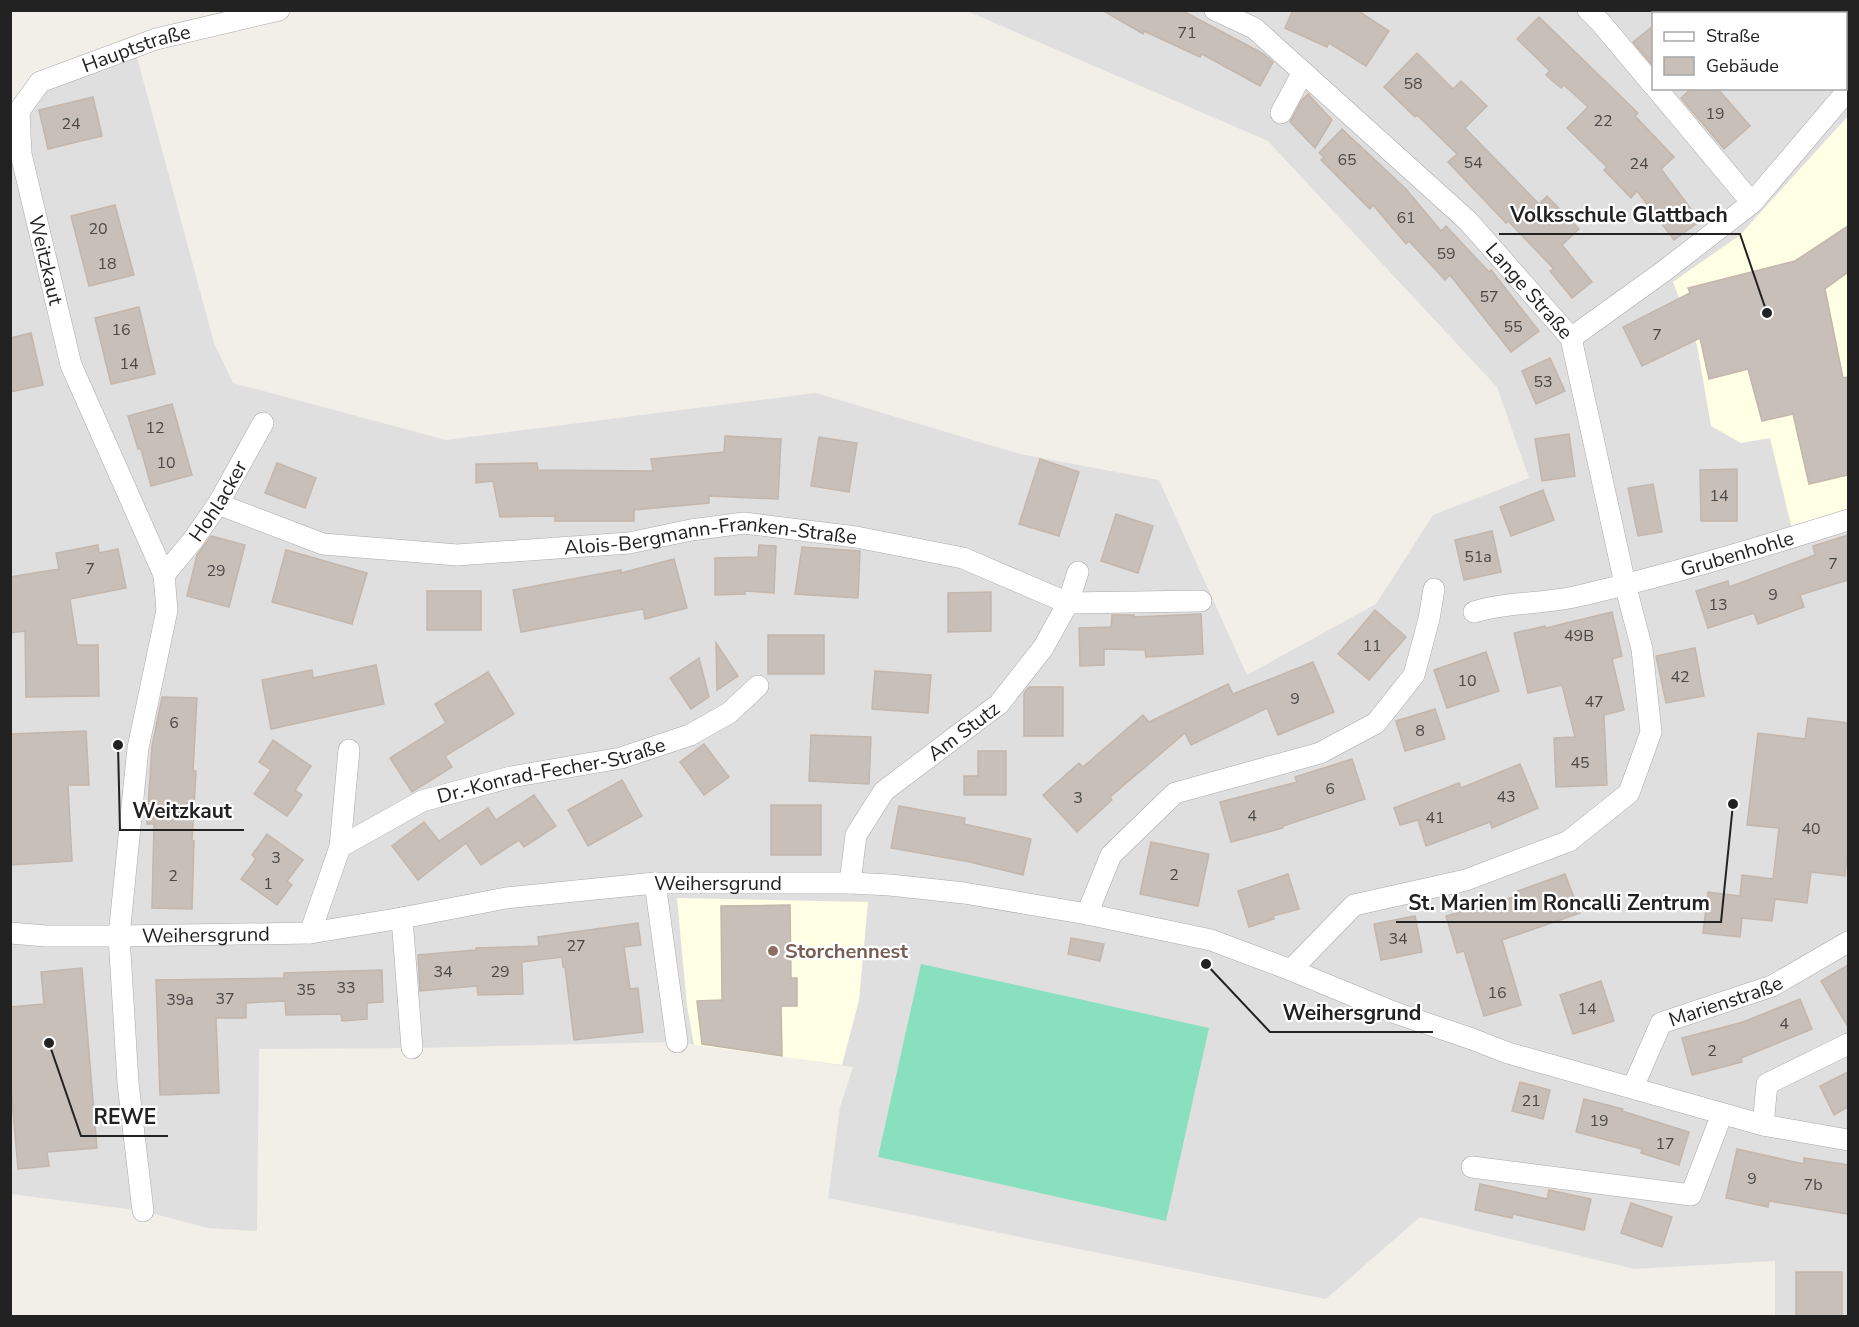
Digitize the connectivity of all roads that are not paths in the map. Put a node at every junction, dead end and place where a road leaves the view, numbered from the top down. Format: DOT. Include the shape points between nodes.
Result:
graph roads {
  1 [pos="279,10"];
  2 [pos="1215,10"];
  3 [pos="1588,10"];
  4 [pos="1303,72"];
  5 [pos="1652,83"];
  6 [pos="1658,90"];
  7 [pos="1848,90"];
  8 [pos="15,110"];
  9 [pos="1281,112"];
  10 [pos="1752,203"];
  11 [pos="1571,338"];
  12 [pos="263,423"];
  13 [pos="218,504"];
  14 [pos="1848,520"];
  15 [pos="1078,572"];
  16 [pos="164,575"];
  17 [pos="1625,584"];
  18 [pos="1434,589"];
  19 [pos="1201,601"];
  20 [pos="1068,603"];
  21 [pos="1474,612"];
  22 [pos="758,687"];
  23 [pos="349,750"];
  24 [pos="340,847"];
  25 [pos="655,883"];
  26 [pos="850,883"];
  27 [pos="1087,914"];
  28 [pos="402,918"];
  29 [pos="10,933"];
  30 [pos="310,933"];
  31 [pos="119,936"];
  32 [pos="1848,942"];
  33 [pos="1291,970"];
  34 [pos="678,1042"];
  35 [pos="1848,1044"];
  36 [pos="411,1048"];
  37 [pos="1633,1087"];
  38 [pos="1722,1114"];
  39 [pos="1763,1125"];
  40 [pos="1848,1140"];
  41 [pos="1472,1167"];
  42 [pos="143,1210"];
  1 -- 8 [label="street, Hauptstraße" via="156,39 61,74 40,82"];
  2 -- 4 [label="street, Lange Straße" via="1254,28"];
  3 -- 5 [label="street"];
  4 -- 9 [label="street"];
  4 -- 11 [label="street, Lange Straße" via="1468,221"];
  6 -- 10 [label="street"];
  7 -- 10 [label="street"];
  8 -- 16 [label="street, Weitzkaut" via="21,154 71,365"];
  10 -- 11 [label="street"];
  11 -- 17 [label="street, Lange Straße"];
  12 -- 13 [label="street, Hohlacker"];
  13 -- 16 [label="street, Hohlacker"];
  13 -- 20 [label="street, Alois-Bergmann-Franken-Straße" via="323,544 457,555 629,543 744,523 856,537 963,558"];
  14 -- 17 [label="street, Grubenhohle"];
  15 -- 20 [label="street, Am Stutz"];
  16 -- 31 [label="street, Weitzkaut" via="167,610 138,748"];
  17 -- 21 [label="street"];
  17 -- 33 [label="street, Lange Straße" via="1642,650 1651,732 1629,793 1569,841 1466,880 1354,905"];
  18 -- 27 [label="street" via="1414,675 1376,723 1320,753 1174,793 1111,855"];
  19 -- 20 [label="street, Alois-Bergmann-Franken-Straße"];
  20 -- 26 [label="street, Am Stutz" via="1044,648 999,704 884,791 856,835"];
  22 -- 24 [label="street, Dr.-Konrad-Fecher-Straße" via="729,713 690,735 621,758 511,777 422,801"];
  23 -- 24 [label="street"];
  24 -- 30 [label="street"];
  25 -- 26 [label="street, Weihersgrund"];
  25 -- 28 [label="street, Weihersgrund" via="506,898"];
  25 -- 34 [label="street"];
  26 -- 27 [label="street, Weihersgrund" via="964,893"];
  27 -- 33 [label="street, Weihersgrund" via="1211,940"];
  28 -- 30 [label="street, Weihersgrund"];
  28 -- 36 [label="street"];
  29 -- 31 [label="street, Weihersgrund"];
  30 -- 31 [label="street, Weihersgrund"];
  31 -- 42 [label="street, Weitzkaut" via="128,1083"];
  32 -- 37 [label="street, Marienstraße" via="1772,986 1661,1023"];
  33 -- 37 [label="street, Weihersgrund" via="1508,1053"];
  35 -- 39 [label="street" via="1767,1084"];
  37 -- 38 [label="street, Weihersgrund"];
  38 -- 39 [label="street, Weihersgrund"];
  38 -- 41 [label="street" via="1691,1195"];
  39 -- 40 [label="street, Weihersgrund"];
}
